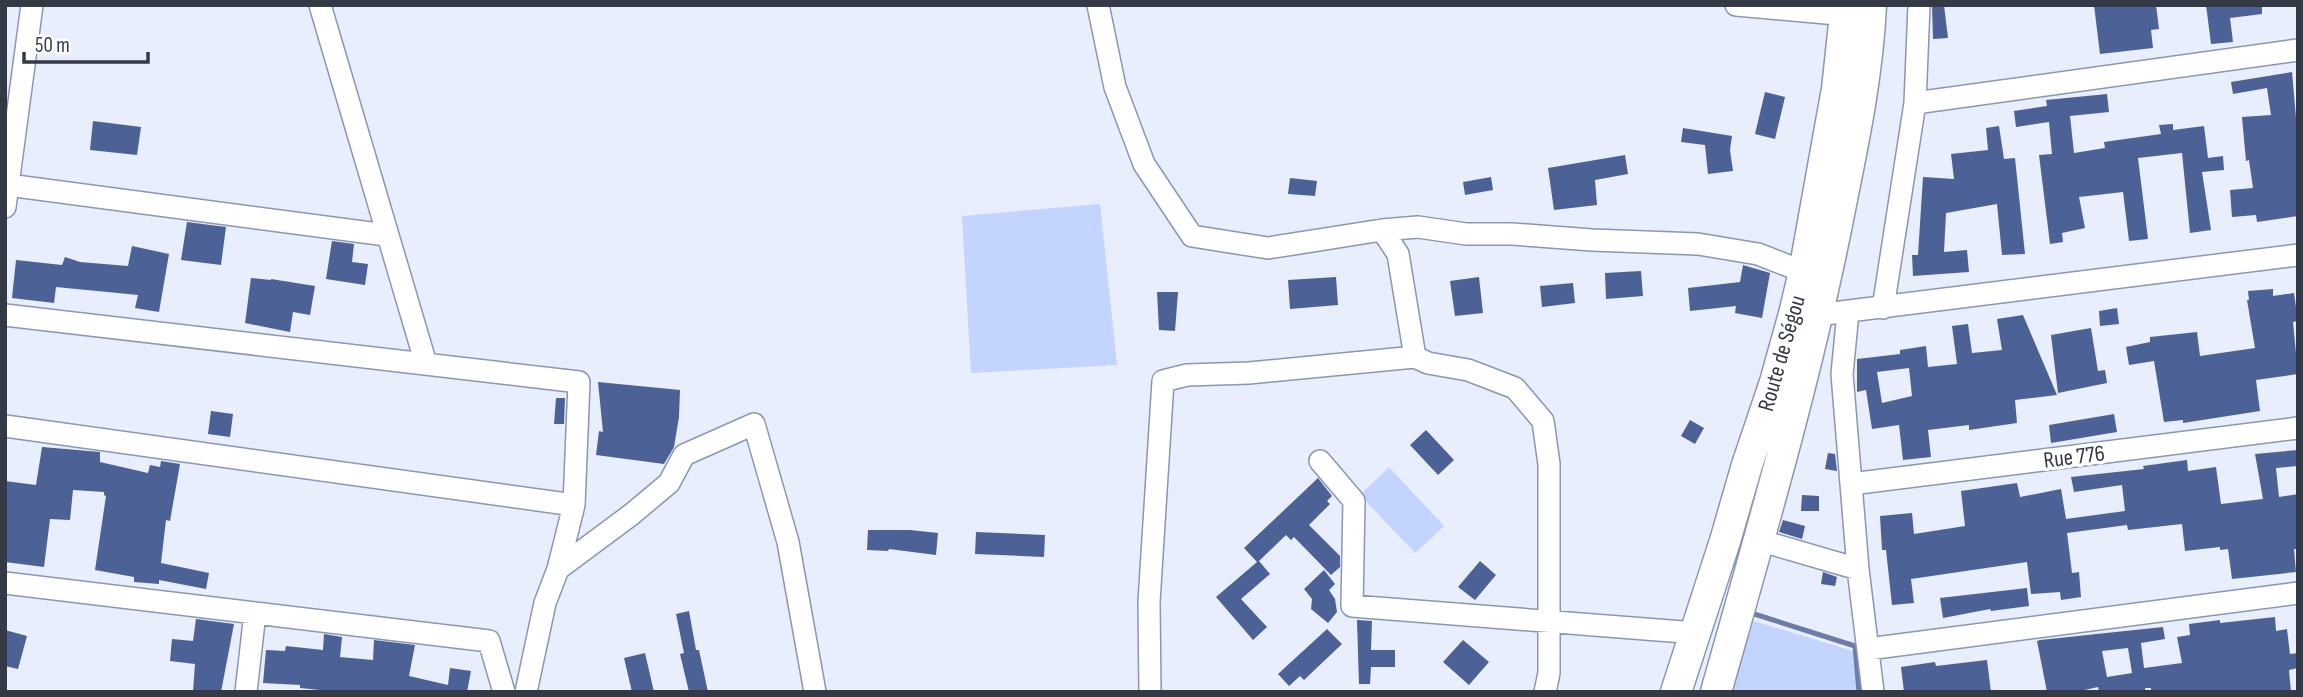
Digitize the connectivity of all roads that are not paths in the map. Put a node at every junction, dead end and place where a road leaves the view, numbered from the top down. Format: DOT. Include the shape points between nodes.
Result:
graph roads {
  1 [pos="32,5"];
  2 [pos="320,5"];
  3 [pos="1098,5"];
  4 [pos="1736,5"];
  5 [pos="1919,5"];
  6 [pos="1858,10"];
  7 [pos="2298,50"];
  8 [pos="1915,103"];
  9 [pos="8,176"];
  10 [pos="5,207"];
  11 [pos="1382,230"];
  12 [pos="386,234"];
  13 [pos="2298,255"];
  14 [pos="1804,272"];
  15 [pos="1883,308"];
  16 [pos="1848,312"];
  17 [pos="5,315"];
  18 [pos="1817,315"];
  19 [pos="1415,357"];
  20 [pos="426,364"];
  21 [pos="5,426"];
  22 [pos="2298,428"];
  23 [pos="1320,461"];
  24 [pos="1850,484"];
  25 [pos="574,506"];
  26 [pos="1758,540"];
  27 [pos="558,569"];
  28 [pos="1858,569"];
  29 [pos="5,583"];
  30 [pos="2298,593"];
  31 [pos="255,613"];
  32 [pos="1548,621"];
  33 [pos="1696,633"];
  34 [pos="1868,649"];
  35 [pos="246,692"];
  36 [pos="504,692"];
  37 [pos="526,692"];
  38 [pos="815,692"];
  39 [pos="1150,692"];
  40 [pos="1545,692"];
  41 [pos="1676,692"];
  42 [pos="1716,692"];
  43 [pos="1873,692"];
  1 -- 9 [label="street"];
  2 -- 12 [label="street"];
  3 -- 11 [label="street" via="1115,88 1144,164 1192,236 1268,248"];
  4 -- 6 [label="street"];
  5 -- 8 [label="street"];
  6 -- 14 [label="highway, Route de Ségou" via="1837,89"];
  6 -- 18 [label="highway, Route de Ségou" via="1864,90"];
  7 -- 8 [label="street"];
  8 -- 15 [label="street"];
  9 -- 10 [label="street"];
  9 -- 12 [label="street"];
  11 -- 14 [label="street" via="1418,227 1466,234 1698,244 1758,254"];
  11 -- 19 [label="street" via="1398,254"];
  12 -- 20 [label="street"];
  13 -- 15 [label="street"];
  14 -- 33 [label="highway, Route de Ségou" via="1775,382"];
  15 -- 16 [label="street"];
  16 -- 18 [label="street"];
  16 -- 24 [label="street" via="1842,374"];
  17 -- 20 [label="street"];
  18 -- 26 [label="highway, Route de Ségou"];
  19 -- 32 [label="street" via="1516,388 1543,421 1549,464"];
  19 -- 39 [label="street" via="1249,373 1187,374 1163,382 1149,602"];
  20 -- 25 [label="street" via="579,382"];
  21 -- 25 [label="street"];
  22 -- 24 [label="street, Rue 776"];
  23 -- 32 [label="street" via="1354,501 1352,606"];
  24 -- 28 [label="street"];
  25 -- 27 [label="street"];
  26 -- 28 [label="street"];
  26 -- 42 [label="highway, Route de Ségou"];
  27 -- 37 [label="street" via="545,603"];
  27 -- 38 [label="street" via="669,483 684,456 754,424 788,542"];
  28 -- 34 [label="street"];
  29 -- 31 [label="street"];
  30 -- 34 [label="street"];
  31 -- 35 [label="street"];
  31 -- 36 [label="street" via="489,641"];
  32 -- 33 [label="street"];
  32 -- 40 [label="street"];
  33 -- 41 [label="highway, Route de Ségou"];
  34 -- 43 [label="street"];
}
